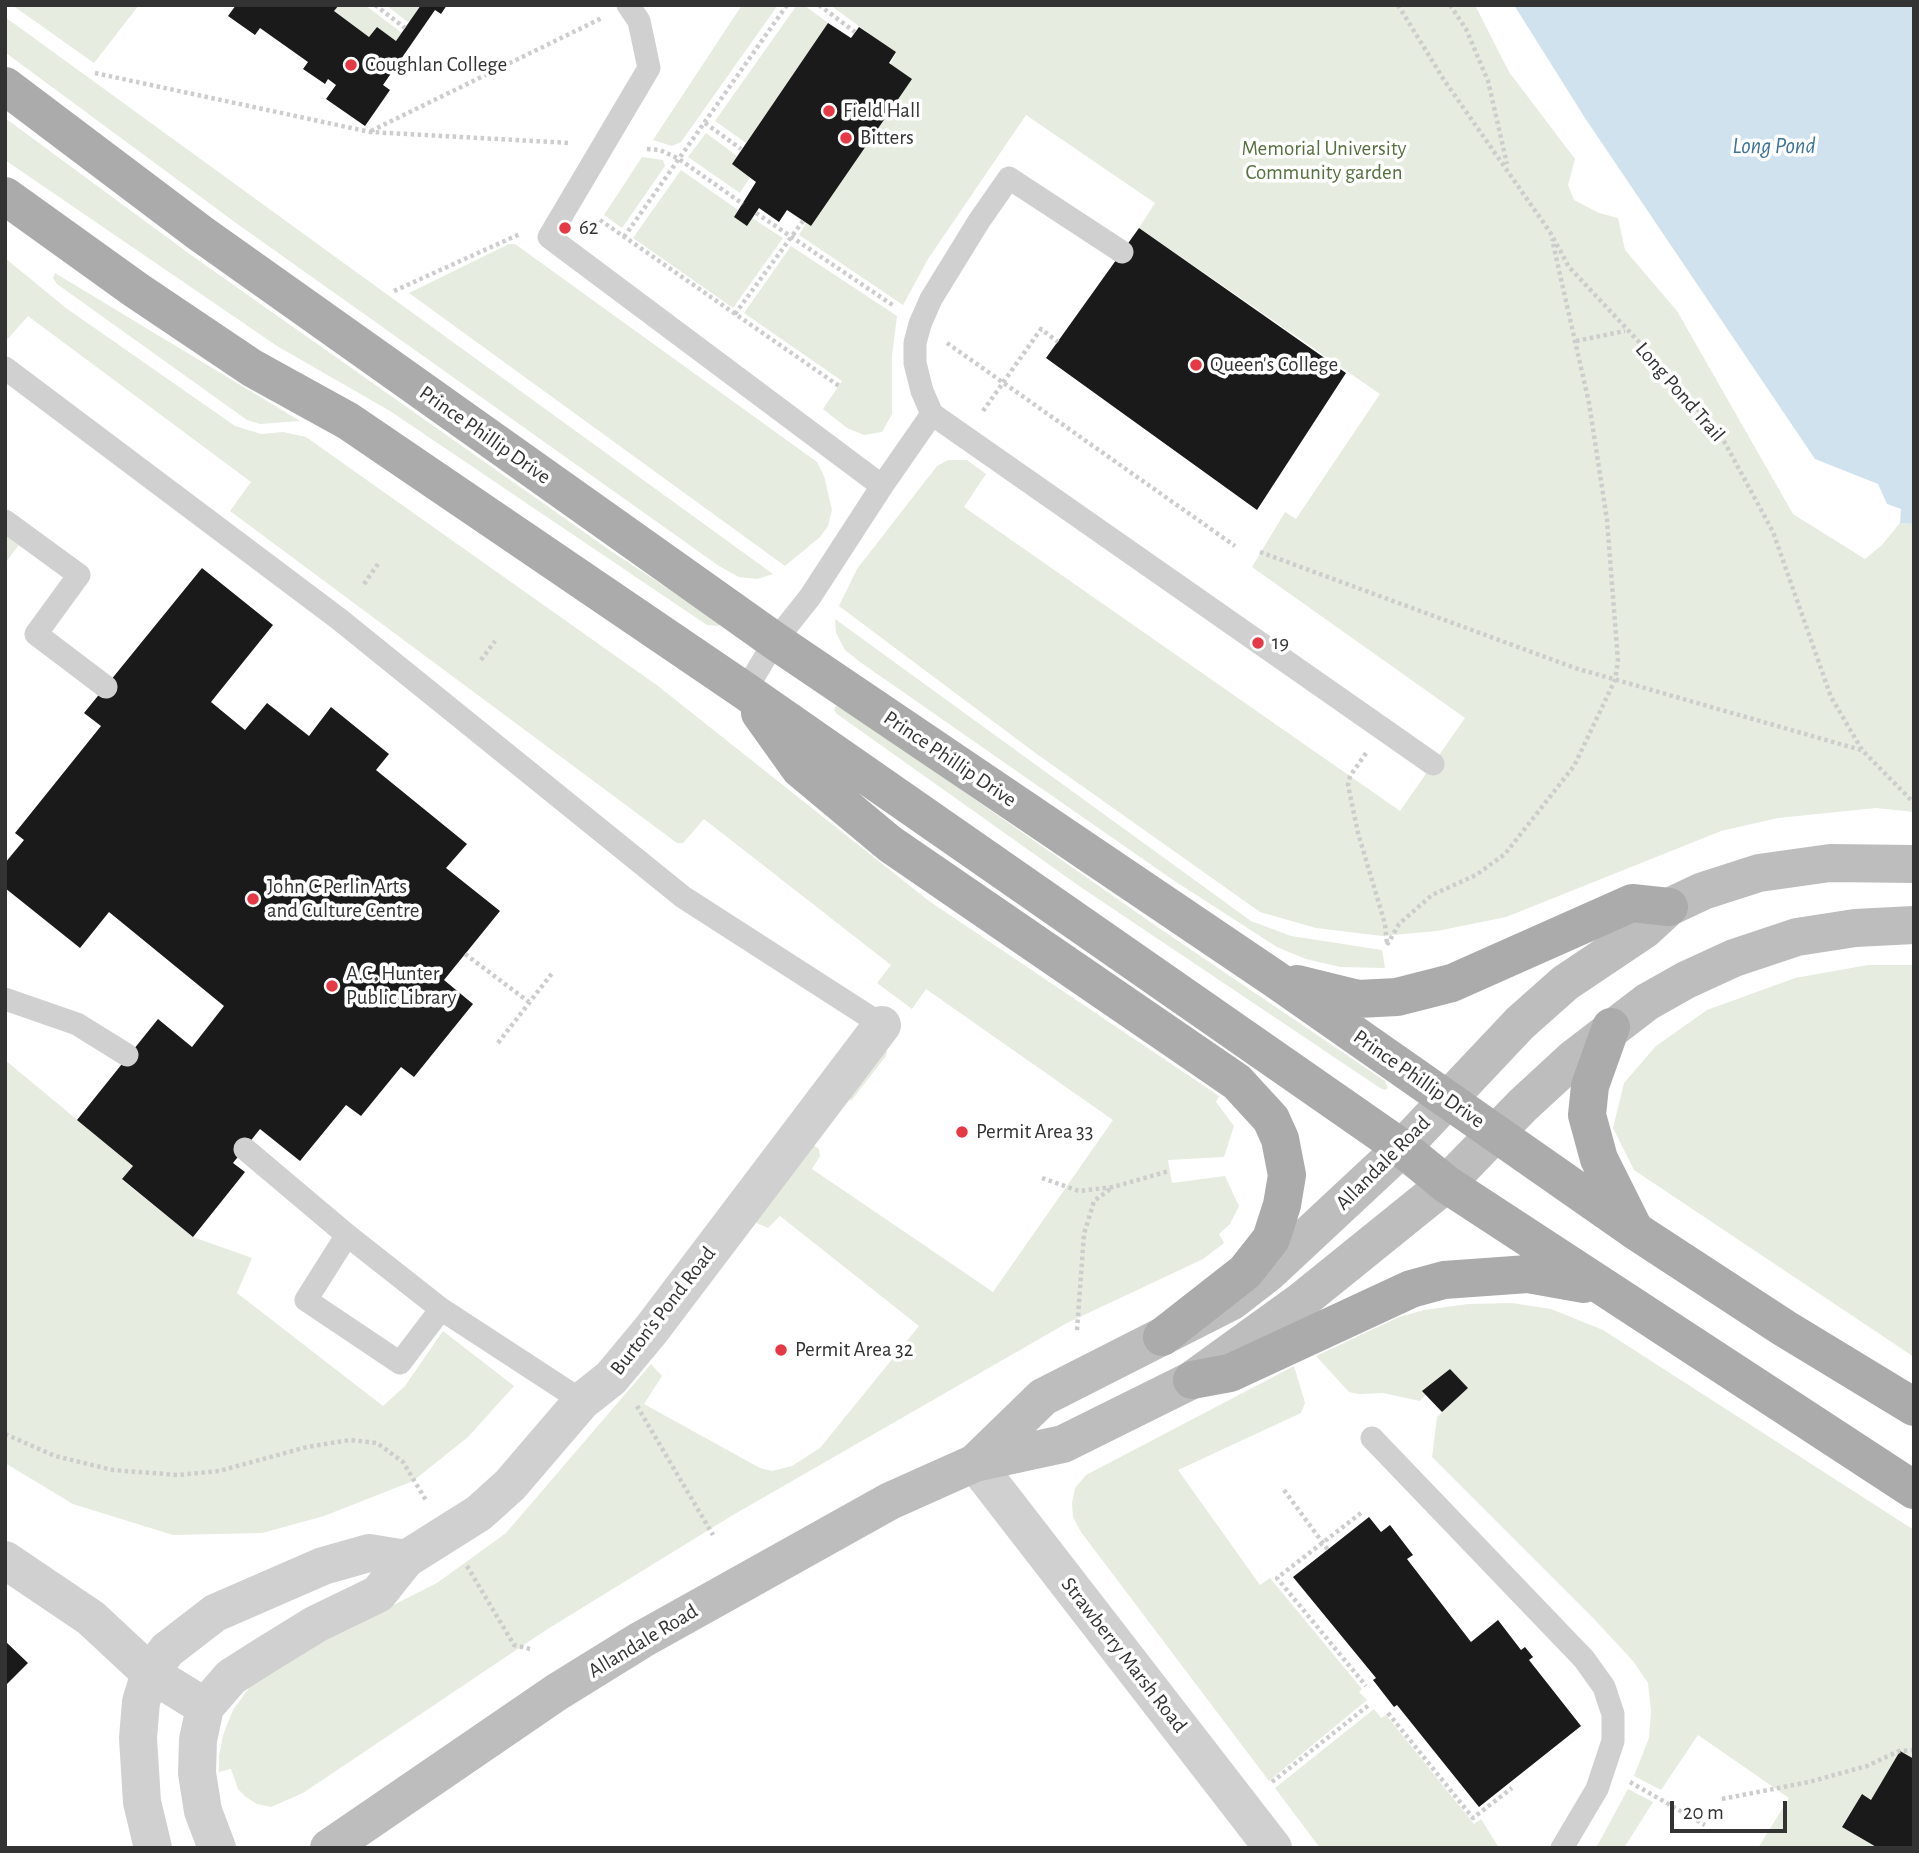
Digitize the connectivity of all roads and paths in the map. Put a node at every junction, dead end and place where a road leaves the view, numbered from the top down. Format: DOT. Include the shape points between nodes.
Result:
graph roads {
  1 [pos="374,5"];
  2 [pos="628,5"];
  3 [pos="787,5"];
  4 [pos="819,5"];
  5 [pos="1398,5"];
  6 [pos="1450,5"];
  7 [pos="405,28"];
  8 [pos="855,32"];
  9 [pos="95,73"];
  10 [pos="5,86"];
  11 [pos="705,123"];
  12 [pos="370,132"];
  13 [pos="581,144"];
  14 [pos="647,149"];
  15 [pos="741,149"];
  16 [pos="679,159"];
  17 [pos="1508,168"];
  18 [pos="5,196"];
  19 [pos="743,204"];
  20 [pos="756,213"];
  21 [pos="600,220"];
  22 [pos="803,220"];
  23 [pos="1550,232"];
  24 [pos="791,236"];
  25 [pos="549,237"];
  26 [pos="624,237"];
  27 [pos="1122,252"];
  28 [pos="394,292"];
  29 [pos="901,311"];
  30 [pos="735,314"];
  31 [pos="1626,331"];
  32 [pos="939,337"];
  33 [pos="1576,341"];
  34 [pos="1058,342"];
  35 [pos="5,368"];
  36 [pos="1003,383"];
  37 [pos="839,386"];
  38 [pos="932,414"];
  39 [pos="965,437"];
  40 [pos="882,486"];
  41 [pos="5,521"];
  42 [pos="1235,546"];
  43 [pos="1261,552"];
  44 [pos="378,564"];
  45 [pos="364,584"];
  46 [pos="495,641"];
  47 [pos="775,641"];
  48 [pos="481,660"];
  49 [pos="1615,680"];
  50 [pos="106,687"];
  51 [pos="745,691"];
  52 [pos="1383,729"];
  53 [pos="1861,750"];
  54 [pos="1433,764"];
  55 [pos="1914,803"];
  56 [pos="1914,864"];
  57 [pos="1669,907"];
  58 [pos="1914,925"];
  59 [pos="465,954"];
  60 [pos="553,972"];
  61 [pos="1275,979"];
  62 [pos="5,999"];
  63 [pos="529,1002"];
  64 [pos="882,1025"];
  65 [pos="1611,1027"];
  66 [pos="498,1043"];
  67 [pos="127,1055"];
  68 [pos="1447,1098"];
  69 [pos="1497,1132"];
  70 [pos="1402,1148"];
  71 [pos="245,1149"];
  72 [pos="1169,1171"];
  73 [pos="1042,1178"];
  74 [pos="1446,1184"];
  75 [pos="1112,1186"];
  76 [pos="1634,1230"];
  77 [pos="346,1235"];
  78 [pos="1606,1289"];
  79 [pos="441,1309"];
  80 [pos="1077,1330"];
  81 [pos="1162,1337"];
  82 [pos="1192,1380"];
  83 [pos="631,1400"];
  84 [pos="582,1401"];
  85 [pos="1914,1407"];
  86 [pos="5,1434"];
  87 [pos="1372,1438"];
  88 [pos="975,1463"];
  89 [pos="1284,1490"];
  90 [pos="1914,1490"];
  91 [pos="1362,1513"];
  92 [pos="447,1533"];
  93 [pos="713,1535"];
  94 [pos="1323,1543"];
  95 [pos="1328,1550"];
  96 [pos="406,1559"];
  97 [pos="5,1560"];
  98 [pos="530,1649"];
  99 [pos="150,1673"];
  100 [pos="1366,1686"];
  101 [pos="1370,1704"];
  102 [pos="205,1707"];
  103 [pos="1388,1713"];
  104 [pos="1914,1750"];
  105 [pos="1603,1771"];
  106 [pos="1268,1786"];
  107 [pos="1512,1787"];
  108 [pos="1722,1799"];
  109 [pos="1705,1825"];
  110 [pos="153,1848"];
  111 [pos="218,1848"];
  112 [pos="329,1848"];
  113 [pos="1273,1848"];
  114 [pos="1562,1848"];
  1 -- 7 [label="path"];
  2 -- 12 [label="path"];
  2 -- 25 [label="lane" via="639,21 649,68"];
  3 -- 11 [label="path"];
  4 -- 8 [label="path"];
  5 -- 17 [label="path, Long Pond Trail" via="1444,80"];
  6 -- 17 [label="path" via="1466,29 1488,81"];
  9 -- 12 [label="path"];
  10 -- 47 [label="main road, Prince Phillip Drive" via="200,233"];
  11 -- 15 [label="path"];
  11 -- 16 [label="path"];
  12 -- 13 [label="path"];
  14 -- 16 [label="path"];
  16 -- 19 [label="path"];
  16 -- 26 [label="path"];
  17 -- 23 [label="path, Long Pond Trail"];
  18 -- 51 [label="main road" via="146,297 253,368 348,421"];
  20 -- 24 [label="path"];
  21 -- 26 [label="path"];
  22 -- 24 [label="path"];
  23 -- 31 [label="path, Long Pond Trail" via="1569,267"];
  23 -- 33 [label="path"];
  24 -- 29 [label="path"];
  24 -- 30 [label="path"];
  25 -- 28 [label="path" via="522,233"];
  25 -- 40 [label="lane"];
  26 -- 30 [label="path"];
  27 -- 38 [label="lane" via="1009,178 979,220 920,324 915,363"];
  30 -- 37 [label="path"];
  31 -- 33 [label="path"];
  31 -- 53 [label="path, Long Pond Trail" via="1669,374 1725,443 1773,532 1831,697"];
  32 -- 36 [label="path"];
  33 -- 49 [label="path" via="1607,520 1618,661"];
  34 -- 36 [label="path" via="1041,329"];
  35 -- 64 [label="lane" via="379,651 683,897"];
  36 -- 39 [label="path"];
  36 -- 42 [label="path"];
  38 -- 39 [label="lane"];
  38 -- 40 [label="lane"];
  39 -- 52 [label="lane"];
  40 -- 47 [label="lane" via="810,597"];
  41 -- 50 [label="lane" via="79,575 36,634"];
  43 -- 49 [label="path"];
  44 -- 45 [label="path"];
  46 -- 48 [label="path"];
  47 -- 51 [label="lane"];
  47 -- 61 [label="main road, Prince Phillip Drive"];
  49 -- 52 [label="path" via="1574,766 1505,855 1476,875 1432,895 1399,924 1387,945 1348,785"];
  49 -- 53 [label="path"];
  51 -- 70 [label="main road"];
  51 -- 81 [label="main road" via="800,769 890,844 1237,1082 1271,1119 1287,1175 1271,1239 1245,1272"];
  52 -- 54 [label="lane"];
  53 -- 55 [label="path, Long Pond Trail"];
  56 -- 57 [label="main road, Allandale Road" via="1830,863 1759,873"];
  57 -- 61 [label="main road" via="1632,903 1452,983 1397,997 1358,999"];
  57 -- 68 [label="main road, Allandale Road" via="1644,930 1565,983"];
  58 -- 65 [label="main road, Allandale Road" via="1855,928 1784,941 1686,980"];
  59 -- 63 [label="path"];
  60 -- 63 [label="path"];
  61 -- 68 [label="main road, Prince Phillip Drive"];
  62 -- 67 [label="lane" via="77,1024"];
  63 -- 66 [label="path"];
  64 -- 84 [label="street, Burton's Pond Road" via="651,1330 611,1378"];
  65 -- 69 [label="main road, Allandale Road"];
  65 -- 76 [label="main road" via="1590,1087 1587,1115 1599,1160"];
  68 -- 69 [label="main road, Prince Phillip Drive"];
  68 -- 70 [label="main road, Allandale Road"];
  69 -- 74 [label="main road, Allandale Road"];
  69 -- 76 [label="main road, Prince Phillip Drive"];
  70 -- 74 [label="main road"];
  70 -- 81 [label="main road, Allandale Road" via="1268,1273 1232,1301"];
  71 -- 77 [label="lane"];
  72 -- 75 [label="path"];
  73 -- 75 [label="path" via="1079,1191"];
  74 -- 78 [label="main road"];
  74 -- 82 [label="main road, Allandale Road" via="1300,1302"];
  75 -- 80 [label="path" via="1094,1201 1084,1234"];
  76 -- 85 [label="main road, Prince Phillip Drive"];
  77 -- 79 [label="lane"];
  77 -- 79 [label="lane" via="306,1300 400,1363"];
  78 -- 82 [label="main road" via="1558,1276 1528,1274 1444,1280 1411,1289 1230,1373"];
  78 -- 90 [label="main road"];
  79 -- 84 [label="lane"];
  81 -- 88 [label="main road, Allandale Road" via="1043,1397"];
  82 -- 88 [label="main road, Allandale Road" via="1063,1444"];
  83 -- 93 [label="path"];
  84 -- 92 [label="street, Burton's Pond Road" via="510,1485"];
  86 -- 92 [label="path" via="67,1459 113,1470 178,1475 219,1471 350,1440 377,1443 403,1462"];
  87 -- 105 [label="lane" via="1584,1659 1604,1687 1613,1741"];
  88 -- 112 [label="main road, Allandale Road" via="890,1502 641,1640"];
  88 -- 113 [label="street, Strawberry Marsh Road"];
  89 -- 94 [label="path"];
  91 -- 94 [label="path"];
  92 -- 96 [label="street, Burton's Pond Road"];
  92 -- 98 [label="path" via="514,1645"];
  94 -- 95 [label="path"];
  94 -- 100 [label="path" via="1277,1578"];
  96 -- 99 [label="street" via="369,1553 246,1597 188,1631"];
  96 -- 102 [label="street, Burton's Pond Road" via="377,1594 316,1624 231,1677"];
  97 -- 99 [label="street" via="91,1618"];
  99 -- 102 [label="street"];
  99 -- 110 [label="street" via="141,1702 138,1738 142,1802"];
  101 -- 106 [label="path"];
  102 -- 111 [label="street, Burton's Pond Road" via="197,1773 202,1811"];
  103 -- 107 [label="path" via="1473,1818"];
  104 -- 108 [label="path" via="1809,1782"];
  105 -- 109 [label="path" via="1658,1796"];
  105 -- 114 [label="lane"];
}
